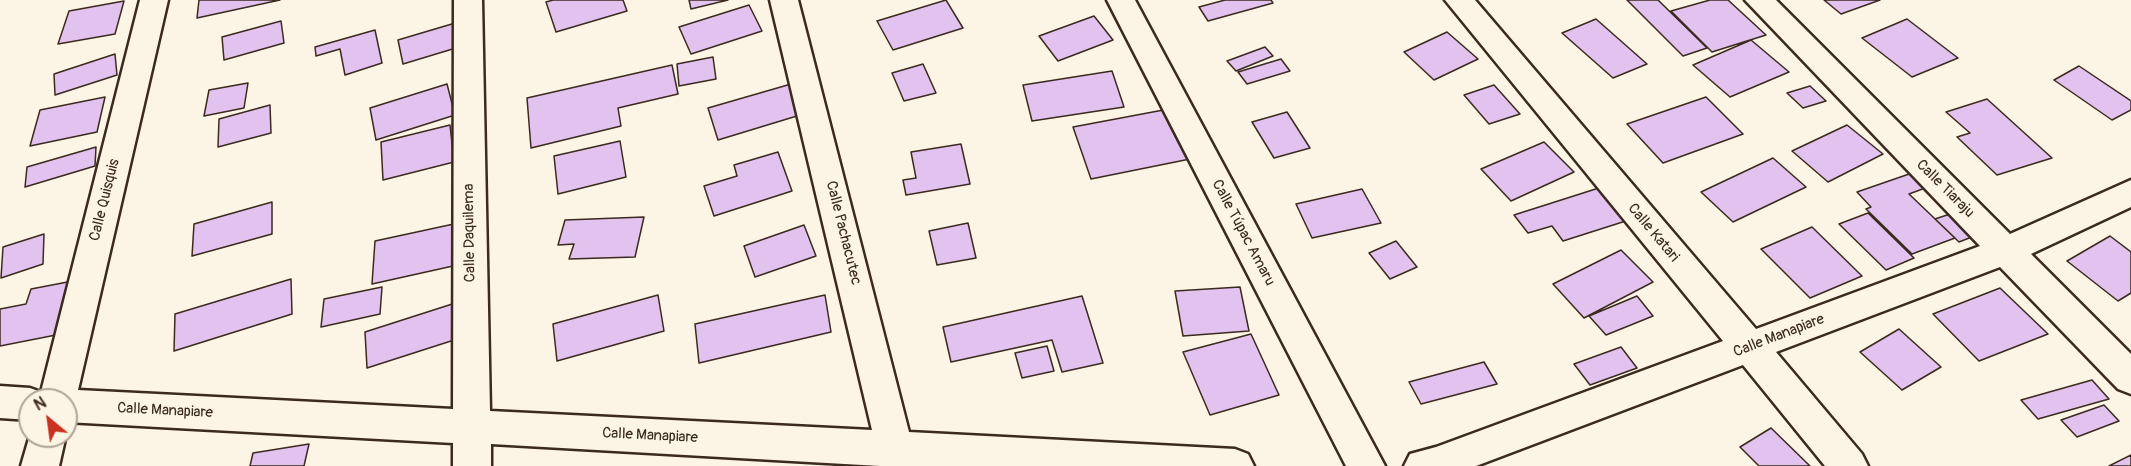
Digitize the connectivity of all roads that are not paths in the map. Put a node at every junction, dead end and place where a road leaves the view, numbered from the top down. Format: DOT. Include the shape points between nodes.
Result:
graph roads {
  1 [pos="154,0"];
  2 [pos="468,0"];
  3 [pos="784,0"];
  4 [pos="1121,0"];
  5 [pos="1459,0"];
  6 [pos="1759,0"];
  7 [pos="2131,193"];
  8 [pos="2005,250"];
  9 [pos="1748,348"];
  10 [pos="2131,378"];
  11 [pos="60,388"];
  12 [pos="0,402"];
  13 [pos="18,403"];
  14 [pos="78,407"];
  15 [pos="472,426"];
  16 [pos="45,448"];
  17 [pos="897,457"];
  18 [pos="40,466"];
  19 [pos="472,466"];
  20 [pos="1235,466"];
  21 [pos="1366,466"];
  22 [pos="1423,466"];
  23 [pos="1849,466"];
  1 -- 11 [label="street, Calle Quisquis"];
  2 -- 15 [label="street, Calle Daquilema"];
  3 -- 17 [label="street, Calle Pachacutec"];
  4 -- 21 [label="street, Calle Túpac Amaru"];
  5 -- 9 [label="street, Calle Katari"];
  6 -- 8 [label="street, Calle Tiaraju"];
  7 -- 8 [label="street, Calle Manapiare"];
  8 -- 9 [label="street, Calle Manapiare"];
  8 -- 10 [label="street, Calle Tiaraju"];
  9 -- 22 [label="street, Calle Manapiare"];
  9 -- 23 [label="street, Calle Katari"];
  12 -- 13 [label="street"];
  14 -- 15 [label="street, Calle Manapiare"];
  15 -- 17 [label="street, Calle Manapiare"];
  15 -- 19 [label="street, Calle Daquilema"];
  16 -- 18 [label="street"];
  17 -- 20 [label="street, Calle Manapiare"];
}
